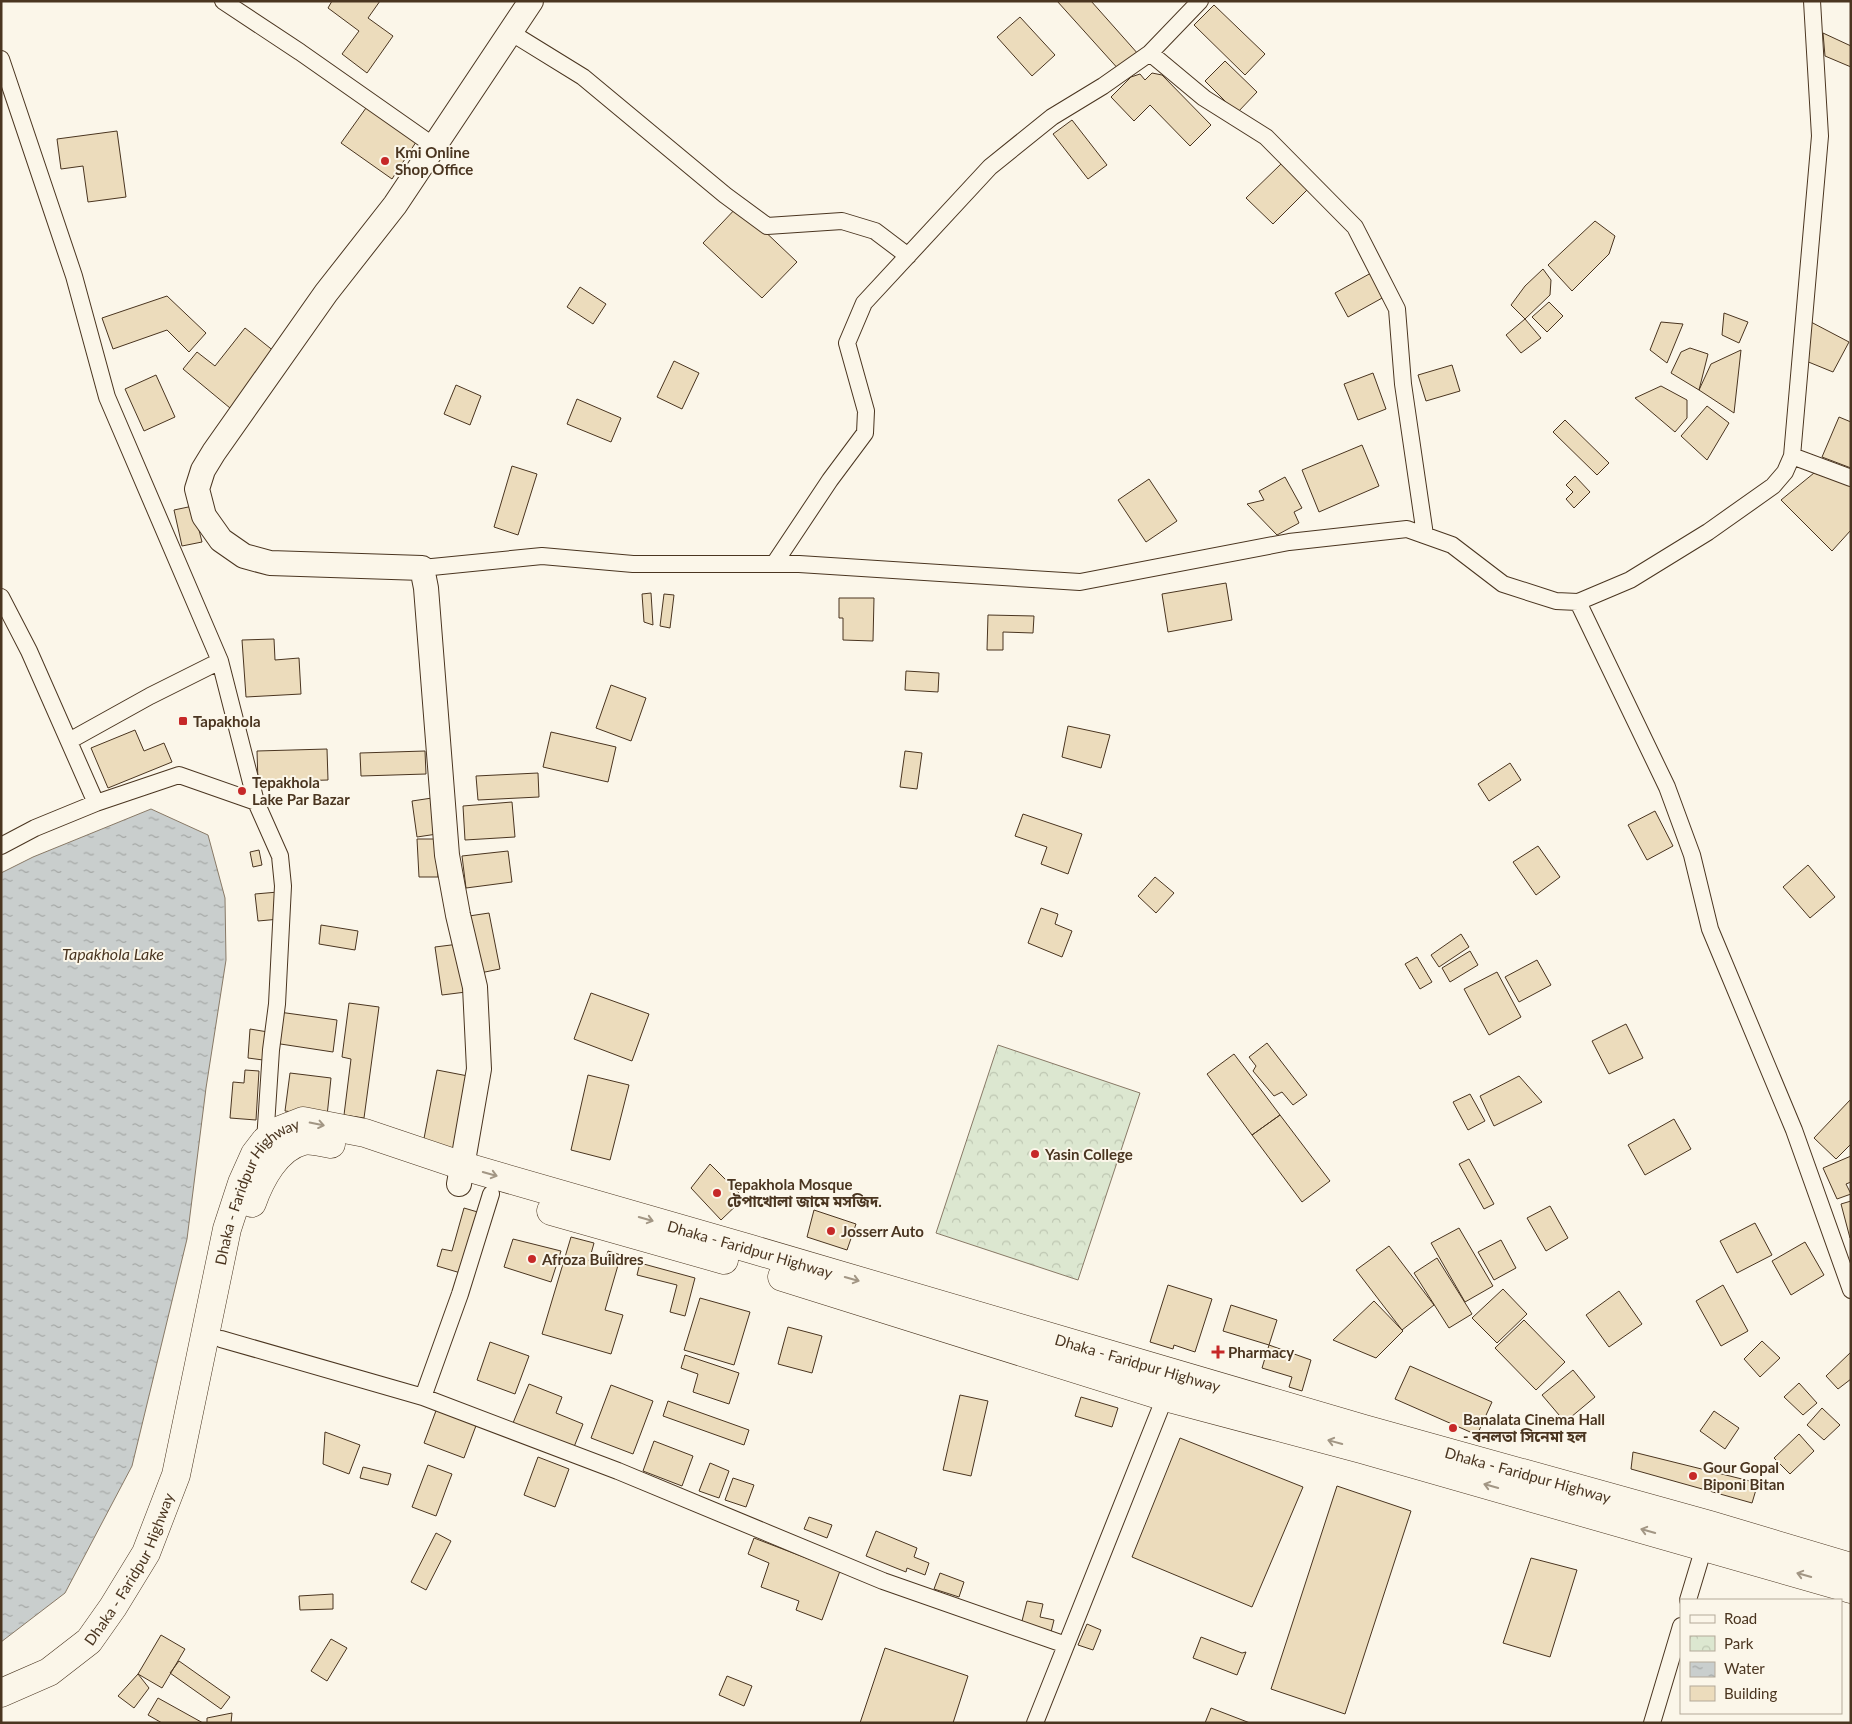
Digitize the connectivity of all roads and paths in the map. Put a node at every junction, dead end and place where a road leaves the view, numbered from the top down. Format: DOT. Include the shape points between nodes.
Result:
graph roads {
  1 [pos="223,1"];
  2 [pos="531,1"];
  3 [pos="1200,1"];
  4 [pos="1812,1"];
  5 [pos="510,32"];
  6 [pos="1150,53"];
  7 [pos="1,60"];
  8 [pos="434,146"];
  9 [pos="908,256"];
  10 [pos="1792,456"];
  11 [pos="1851,478"];
  12 [pos="1424,536"];
  13 [pos="774,564"];
  14 [pos="422,568"];
  15 [pos="1,597"];
  16 [pos="1578,602"];
  17 [pos="220,661"];
  18 [pos="69,741"];
  19 [pos="256,802"];
  20 [pos="96,803"];
  21 [pos="1,846"];
  22 [pos="265,1141"];
  23 [pos="461,1175"];
  24 [pos="491,1194"];
  25 [pos="748,1258"];
  26 [pos="1851,1290"];
  27 [pos="221,1339"];
  28 [pos="1167,1384"];
  29 [pos="423,1397"];
  30 [pos="1362,1439"];
  31 [pos="1704,1547"];
  32 [pos="153,1556"];
  33 [pos="1851,1567"];
  34 [pos="1851,1588"];
  35 [pos="1688,1599"];
  36 [pos="1680,1629"];
  37 [pos="1066,1645"];
  38 [pos="1,1693"];
  39 [pos="1,1710"];
  40 [pos="1035,1723"];
  41 [pos="1652,1723"];
  1 -- 8 [label="street"];
  2 -- 5 [label="main road"];
  3 -- 6 [label="street"];
  4 -- 10 [label="street" via="1820,136"];
  5 -- 8 [label="main road"];
  5 -- 9 [label="street" via="583,77 767,226 842,222 875,231"];
  6 -- 9 [label="street" via="1052,117 990,167"];
  6 -- 12 [label="street" via="1204,98 1266,137 1355,227 1397,309 1403,384"];
  7 -- 17 [label="street" via="74,276 107,397"];
  8 -- 14 [label="main road" via="395,205 326,294 214,452 197,489 204,516 221,540 244,556 270,563"];
  9 -- 13 [label="street" via="864,304 847,344 866,411 865,433"];
  10 -- 11 [label="street"];
  10 -- 16 [label="street" via="1785,472 1773,486 1708,532 1630,580"];
  12 -- 13 [label="street" via="1408,529 1289,542 1080,582"];
  12 -- 16 [label="street" via="1452,545 1503,584 1556,601"];
  13 -- 14 [label="street" via="633,564 542,556"];
  14 -- 23 [label="main road" via="447,854 475,987 479,1069"];
  15 -- 18 [label="street"];
  16 -- 26 [label="street" via="1667,787 1692,854 1710,930 1794,1130"];
  17 -- 18 [label="street"];
  17 -- 19 [label="street"];
  18 -- 20 [label="street"];
  19 -- 20 [label="street" via="179,775"];
  19 -- 22 [label="street" via="280,856 284,886"];
  20 -- 21 [label="street"];
  22 -- 23 [label="highway, Dhaka - Faridpur Highway, one-way" via="280,1130 303,1121 365,1133"];
  22 -- 32 [label="highway, Dhaka - Faridpur Highway" via="255,1154 242,1183 227,1229 176,1475"];
  23 -- 24 [label="highway, Dhaka - Faridpur Highway"];
  23 -- 25 [label="highway, Dhaka - Faridpur Highway, one-way"];
  23 -- 27 [label="highway, Dhaka - Faridpur Highway" via="362,1148 304,1141 289,1148 280,1155 257,1189 243,1233"];
  24 -- 25 [label="highway, Dhaka - Faridpur Highway" via="664,1245"];
  24 -- 29 [label="street"];
  25 -- 28 [label="highway, Dhaka - Faridpur Highway"];
  27 -- 29 [label="street"];
  27 -- 32 [label="highway, Dhaka - Faridpur Highway" via="191,1480"];
  28 -- 30 [label="highway, Dhaka - Faridpur Highway"];
  28 -- 37 [label="street"];
  29 -- 37 [label="street" via="618,1471 883,1582"];
  31 -- 30 [label="highway, Dhaka - Faridpur Highway, one-way"];
  30 -- 33 [label="highway, Dhaka - Faridpur Highway" via="1710,1525"];
  34 -- 31 [label="highway, Dhaka - Faridpur Highway, one-way"];
  31 -- 35 [label="street"];
  32 -- 38 [label="highway, Dhaka - Faridpur Highway" via="88,1641 48,1672"];
  32 -- 39 [label="highway, Dhaka - Faridpur Highway" via="126,1616 100,1652 57,1686"];
  36 -- 41 [label="street"];
  37 -- 40 [label="street"];
}
